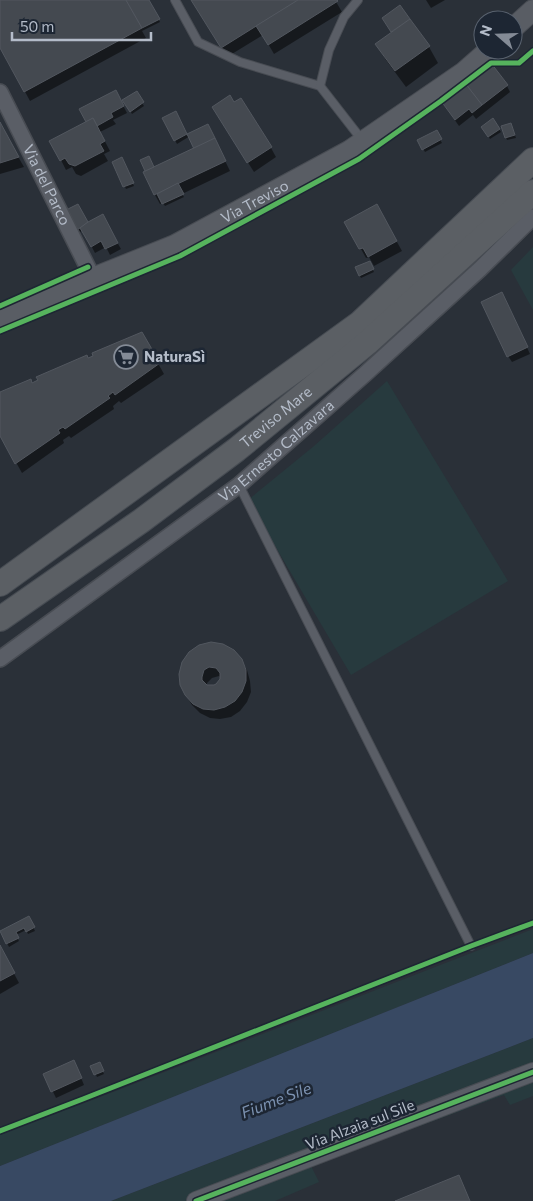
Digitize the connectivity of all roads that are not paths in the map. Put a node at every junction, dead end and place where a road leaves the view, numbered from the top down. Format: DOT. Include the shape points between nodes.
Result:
graph roads {
  1 [pos="174,0"];
  2 [pos="358,0"];
  3 [pos="533,10"];
  4 [pos="523,19"];
  5 [pos="478,60"];
  6 [pos="320,86"];
  7 [pos="0,92"];
  8 [pos="363,141"];
  9 [pos="533,160"];
  10 [pos="533,192"];
  11 [pos="533,218"];
  12 [pos="93,278"];
  13 [pos="0,317"];
  14 [pos="239,485"];
  15 [pos="0,584"];
  16 [pos="0,619"];
  17 [pos="0,659"];
  18 [pos="471,946"];
  19 [pos="533,1072"];
  20 [pos="196,1201"];
  1 -- 6 [label="lane" via="198,42 240,62"];
  2 -- 6 [label="lane" via="344,17 329,50"];
  3 -- 4 [label="main road"];
  5 -- 8 [label="main road, Via Treviso"];
  6 -- 8 [label="lane"];
  7 -- 12 [label="street, Via del Parco"];
  8 -- 12 [label="main road, Via Treviso" via="175,245"];
  9 -- 15 [label="highway, Treviso Mare" via="360,323"];
  10 -- 16 [label="highway, Treviso Mare" via="367,343 236,450"];
  11 -- 14 [label="street, Via Ernesto Calzavara" via="365,374"];
  12 -- 13 [label="main road, Via Treviso"];
  14 -- 17 [label="street, Via Ernesto Calzavara"];
  14 -- 18 [label="lane"];
  19 -- 20 [label="street, Via Alzaia sul Sile"];
}
